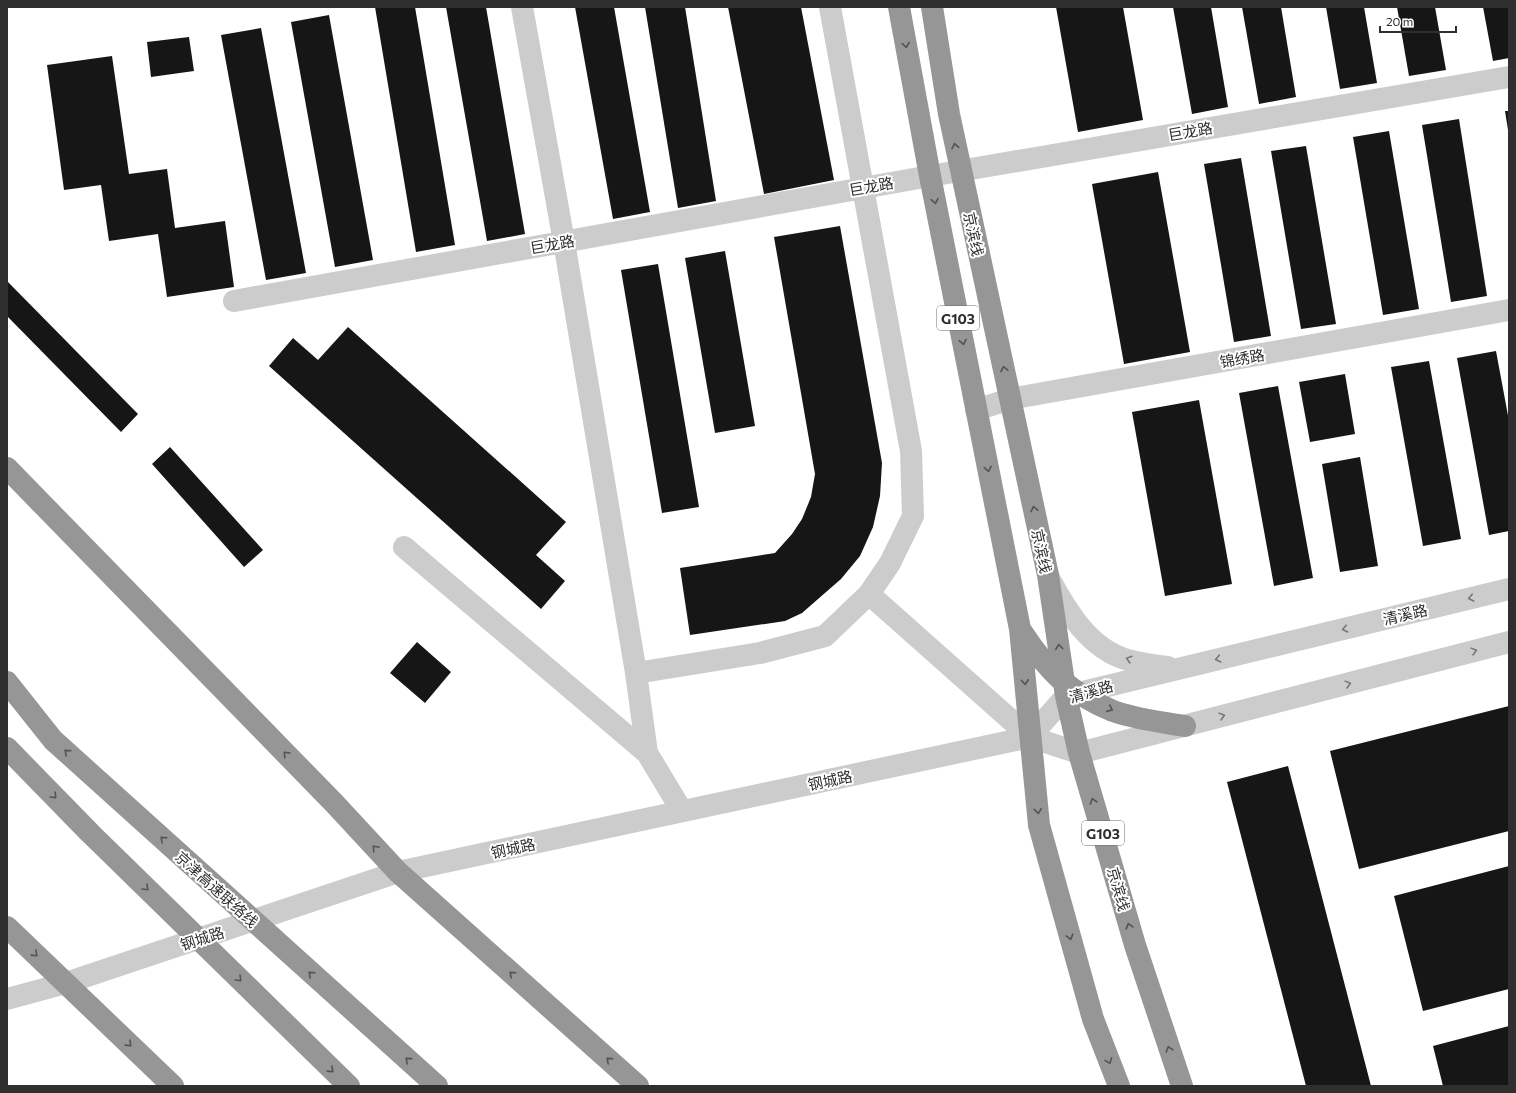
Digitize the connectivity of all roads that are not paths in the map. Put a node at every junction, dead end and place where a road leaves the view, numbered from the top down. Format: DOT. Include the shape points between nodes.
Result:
graph roads {
  1 [pos="522,7"];
  2 [pos="830,7"];
  3 [pos="899,7"];
  4 [pos="932,7"];
  5 [pos="1509,77"];
  6 [pos="960,171"];
  7 [pos="930,176"];
  8 [pos="863,188"];
  9 [pos="564,242"];
  10 [pos="234,301"];
  11 [pos="1509,310"];
  12 [pos="1010,399"];
  13 [pos="976,410"];
  14 [pos="7,468"];
  15 [pos="404,547"];
  16 [pos="1048,575"];
  17 [pos="1509,589"];
  18 [pos="869,594"];
  19 [pos="1020,629"];
  20 [pos="1509,642"];
  21 [pos="1181,668"];
  22 [pos="636,673"];
  23 [pos="7,682"];
  24 [pos="1069,691"];
  25 [pos="1184,726"];
  26 [pos="1030,737"];
  27 [pos="7,748"];
  28 [pos="647,753"];
  29 [pos="1079,753"];
  30 [pos="682,812"];
  31 [pos="398,872"];
  32 [pos="7,927"];
  33 [pos="66,983"];
  34 [pos="7,999"];
  35 [pos="173,1086"];
  36 [pos="349,1086"];
  37 [pos="437,1086"];
  38 [pos="638,1086"];
  39 [pos="1119,1086"];
  40 [pos="1182,1086"];
  1 -- 9 [label="street"];
  2 -- 8 [label="street"];
  3 -- 7 [label="highway, G103, one-way"];
  6 -- 4 [label="highway, 京滨线 / G103, one-way"];
  5 -- 6 [label="street, 巨龙路"];
  6 -- 7 [label="street, 巨龙路"];
  12 -- 6 [label="highway, 京滨线 / G103, one-way"];
  7 -- 8 [label="street, 巨龙路"];
  7 -- 13 [label="highway, G103, one-way"];
  8 -- 9 [label="street, 巨龙路"];
  8 -- 18 [label="street" via="911,451 913,516 890,563"];
  9 -- 10 [label="street, 巨龙路"];
  9 -- 22 [label="street"];
  11 -- 12 [label="street, 锦绣路"];
  12 -- 13 [label="street, 锦绣路"];
  16 -- 12 [label="highway, 京滨线 / G103, one-way"];
  13 -- 19 [label="highway, G103, one-way"];
  31 -- 14 [label="highway, one-way"];
  15 -- 28 [label="street"];
  21 -- 16 [label="street, one-way" via="1127,660 1089,637 1075,622"];
  24 -- 16 [label="highway, 京滨线 / G103, one-way"];
  17 -- 21 [label="street, 清溪路, one-way"];
  18 -- 22 [label="street" via="825,636 760,653"];
  18 -- 26 [label="street"];
  19 -- 24 [label="highway" via="1042,661"];
  19 -- 26 [label="highway, G103, one-way"];
  25 -- 20 [label="street, one-way"];
  21 -- 24 [label="street, 清溪路"];
  22 -- 28 [label="street"];
  37 -- 23 [label="highway, 京津高速联络线, one-way, bridge" via="53,740"];
  24 -- 25 [label="highway, one-way" via="1113,711"];
  24 -- 26 [label="street, 清溪路"];
  24 -- 29 [label="highway, 京滨线 / G103"];
  25 -- 29 [label="street"];
  26 -- 29 [label="street"];
  26 -- 30 [label="street, 钢城路"];
  26 -- 39 [label="highway, G103, one-way" via="1039,825 1093,1019"];
  27 -- 36 [label="highway, one-way, bridge" via="90,833"];
  28 -- 30 [label="street"];
  40 -- 29 [label="highway, 京滨线 / G103, one-way" via="1135,945"];
  30 -- 31 [label="street, 钢城路"];
  31 -- 33 [label="street, 钢城路"];
  38 -- 31 [label="highway, one-way"];
  32 -- 33 [label="highway, one-way"];
  33 -- 34 [label="street, 钢城路"];
  33 -- 35 [label="highway, one-way"];
}
